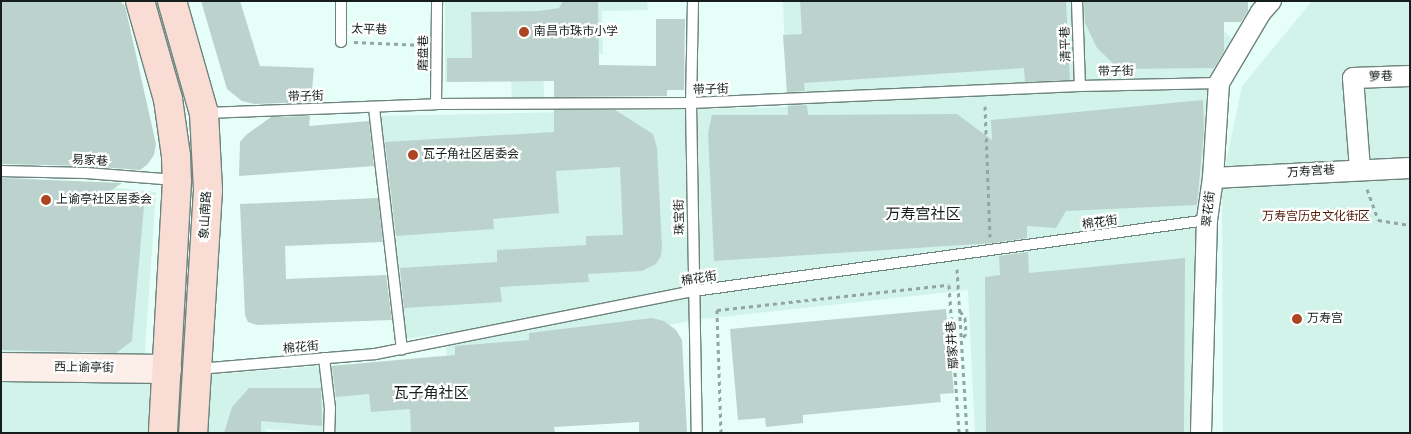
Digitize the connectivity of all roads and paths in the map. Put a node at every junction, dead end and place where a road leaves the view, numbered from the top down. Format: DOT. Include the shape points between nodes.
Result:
graph roads {
  1 [pos="140,1"];
  2 [pos="172,1"];
  3 [pos="341,1"];
  4 [pos="438,1"];
  5 [pos="693,1"];
  6 [pos="1077,1"];
  7 [pos="1265,5"];
  8 [pos="341,42"];
  9 [pos="437,46"];
  10 [pos="1410,76"];
  11 [pos="1219,83"];
  12 [pos="1080,86"];
  13 [pos="984,90"];
  14 [pos="436,104"];
  15 [pos="691,104"];
  16 [pos="374,108"];
  17 [pos="204,113"];
  18 [pos="1410,168"];
  19 [pos="1360,169"];
  20 [pos="1,171"];
  21 [pos="1213,178"];
  22 [pos="177,180"];
  23 [pos="1207,220"];
  24 [pos="1410,225"];
  25 [pos="991,250"];
  26 [pos="956,255"];
  27 [pos="694,291"];
  28 [pos="402,349"];
  29 [pos="324,358"];
  30 [pos="1,367"];
  31 [pos="167,369"];
  32 [pos="197,369"];
  33 [pos="163,433"];
  34 [pos="193,433"];
  35 [pos="329,433"];
  36 [pos="697,433"];
  37 [pos="721,433"];
  38 [pos="958,433"];
  39 [pos="967,433"];
  40 [pos="1201,433"];
  1 -- 22 [label="main road" via="168,99"];
  2 -- 17 [label="main road, 象山南路"];
  3 -- 8 [label="lane, 太平巷"];
  4 -- 9 [label="lane, 磨盘巷"];
  5 -- 15 [label="lane, 珠宝街"];
  6 -- 12 [label="lane, 清平巷"];
  7 -- 11 [label="street, 翠花街"];
  8 -- 9 [label="path, 太平巷"];
  9 -- 14 [label="lane, 磨盘巷"];
  10 -- 19 [label="street, 箩巷" via="1353,78"];
  11 -- 12 [label="lane, 带子街"];
  11 -- 21 [label="street, 翠花街"];
  12 -- 13 [label="lane, 带子街"];
  13 -- 15 [label="lane, 带子街"];
  13 -- 25 [label="path"];
  14 -- 15 [label="lane, 带子街"];
  14 -- 16 [label="lane, 带子街"];
  15 -- 27 [label="lane, 珠宝街"];
  16 -- 17 [label="lane, 带子街"];
  16 -- 28 [label="lane"];
  17 -- 32 [label="main road, 象山南路" via="208,190"];
  18 -- 19 [label="street, 万寿宫巷"];
  19 -- 21 [label="street, 万寿宫巷"];
  19 -- 24 [label="path" via="1378,220"];
  20 -- 22 [label="lane, 易家巷"];
  21 -- 23 [label="street, 翠花街"];
  22 -- 31 [label="main road"];
  23 -- 25 [label="lane, 棉花街"];
  23 -- 40 [label="street, 翠花街"];
  25 -- 26 [label="lane, 棉花街"];
  26 -- 27 [label="lane, 棉花街"];
  26 -- 39 [label="path, 鄢家井巷"];
  27 -- 28 [label="lane, 棉花街"];
  27 -- 36 [label="lane, 珠宝街"];
  28 -- 29 [label="lane, 棉花街"];
  29 -- 32 [label="lane, 棉花街"];
  29 -- 35 [label="lane" via="330,408"];
  30 -- 31 [label="street, 西上谕亭街"];
  31 -- 33 [label="main road"];
  32 -- 34 [label="main road, 象山南路"];
  37 -- 38 [label="path" via="717,310 949,285"];
}
